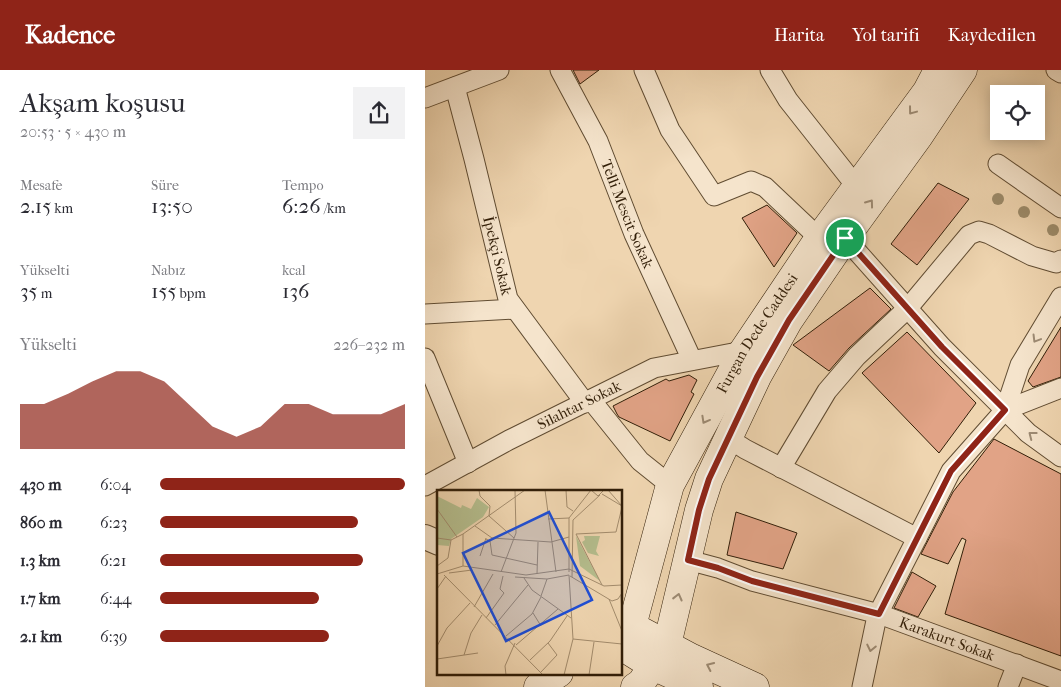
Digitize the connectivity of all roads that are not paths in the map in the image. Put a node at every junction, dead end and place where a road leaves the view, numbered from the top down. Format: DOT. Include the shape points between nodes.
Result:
graph roads {
  1 [pos="499,70"];
  2 [pos="560,70"];
  3 [pos="645,70"];
  4 [pos="770,70"];
  5 [pos="938,70"];
  6 [pos="963,70"];
  7 [pos="1056,70"];
  8 [pos="1061,73"];
  9 [pos="455,87"];
  10 [pos="425,98"];
  11 [pos="998,164"];
  12 [pos="856,186"];
  13 [pos="1061,208"];
  14 [pos="832,238"];
  15 [pos="1061,260"];
  16 [pos="1061,297"];
  17 [pos="908,308"];
  18 [pos="515,309"];
  19 [pos="425,314"];
  20 [pos="743,351"];
  21 [pos="425,358"];
  22 [pos="691,360"];
  23 [pos="1061,388"];
  24 [pos="588,402"];
  25 [pos="1005,410"];
  26 [pos="727,438"];
  27 [pos="1061,457"];
  28 [pos="468,462"];
  29 [pos="781,468"];
  30 [pos="669,485"];
  31 [pos="425,486"];
  32 [pos="425,537"];
  33 [pos="917,538"];
  34 [pos="437,542"];
  35 [pos="688,560"];
  36 [pos="879,614"];
  37 [pos="624,631"];
  38 [pos="660,655"];
  39 [pos="1017,664"];
  40 [pos="558,674"];
  41 [pos="1061,681"];
  42 [pos="538,687"];
  43 [pos="635,687"];
  44 [pos="699,687"];
  45 [pos="755,687"];
  46 [pos="862,687"];
  47 [pos="1008,687"];
  1 -- 9 [label="street"];
  2 -- 22 [label="street, Telli Mescit Sokak" via="598,141 634,234"];
  3 -- 14 [label="street" via="670,130 714,196 751,182 765,187"];
  4 -- 12 [label="street" via="788,100"];
  5 -- 12 [label="main road, Furgan Dede Caddesi, one-way" via="927,91"];
  14 -- 6 [label="main road, Furgan Dede Caddesi, one-way" via="919,136"];
  7 -- 8 [label="street"];
  9 -- 10 [label="street"];
  9 -- 18 [label="street, İpekçi Sokak" via="508,299"];
  11 -- 13 [label="street"];
  12 -- 14 [label="main road, Furgan Dede Caddesi"];
  14 -- 17 [label="street"];
  14 -- 20 [label="main road, Furgan Dede Caddesi"];
  14 -- 26 [label="main road, Furgan Dede Caddesi"];
  15 -- 17 [label="street" via="1056,263 1032,256 979,230 969,235"];
  16 -- 25 [label="street, one-way" via="1020,365"];
  17 -- 25 [label="street"];
  17 -- 29 [label="street" via="857,356 827,391"];
  18 -- 19 [label="street"];
  18 -- 24 [label="street, İpekçi Sokak"];
  20 -- 22 [label="street, Silahtar Sokak"];
  20 -- 30 [label="main road, Furgan Dede Caddesi, one-way"];
  21 -- 28 [label="street"];
  22 -- 24 [label="street, Silahtar Sokak" via="654,368"];
  23 -- 25 [label="street"];
  24 -- 28 [label="street, Silahtar Sokak"];
  24 -- 30 [label="street, İpekçi Sokak" via="640,461"];
  27 -- 25 [label="street, one-way" via="1028,433"];
  25 -- 33 [label="street" via="951,471"];
  26 -- 29 [label="street"];
  26 -- 35 [label="main road, Furgan Dede Caddesi" via="699,510"];
  28 -- 31 [label="street, Silahtar Sokak"];
  29 -- 33 [label="street"];
  30 -- 37 [label="main road, Furgan Dede Caddesi"];
  32 -- 34 [label="street"];
  33 -- 36 [label="street"];
  35 -- 36 [label="street, Karakurt Sokak" via="752,581"];
  38 -- 35 [label="main road, Furgan Dede Caddesi, one-way"];
  36 -- 39 [label="street, Karakurt Sokak"];
  36 -- 46 [label="street, one-way"];
  37 -- 38 [label="main road"];
  38 -- 43 [label="main road"];
  38 -- 44 [label="main road"];
  45 -- 38 [label="main road, one-way"];
  39 -- 41 [label="street, Karakurt Sokak"];
  39 -- 47 [label="street"];
  40 -- 42 [label="main road"];
}
